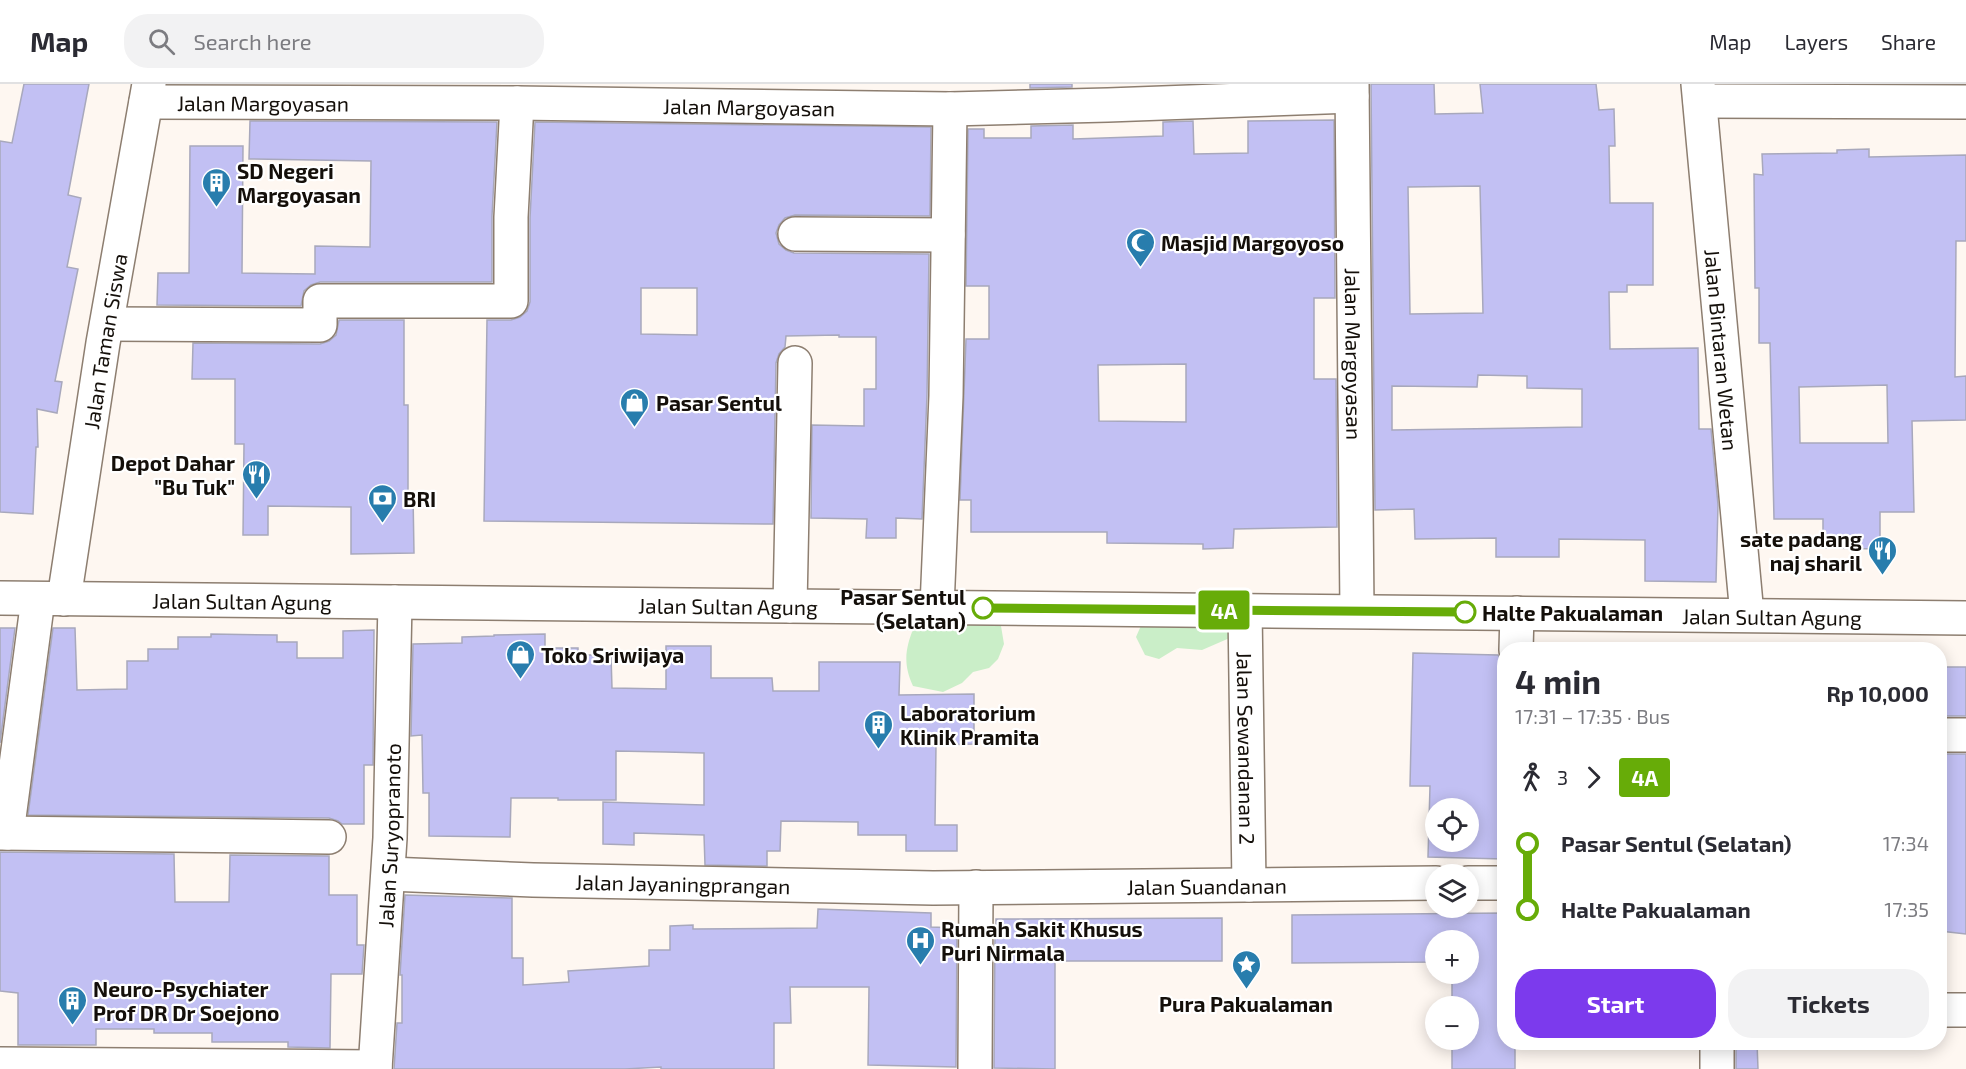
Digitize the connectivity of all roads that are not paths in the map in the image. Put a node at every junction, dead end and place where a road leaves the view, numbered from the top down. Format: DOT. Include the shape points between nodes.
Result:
graph roads {
  1 [pos="1352,90"];
  2 [pos="1699,92"];
  3 [pos="147,93"];
  4 [pos="1053,95"];
  5 [pos="1966,102"];
  6 [pos="517,103"];
  7 [pos="950,109"];
  8 [pos="795,234"];
  9 [pos="948,235"];
  10 [pos="107,324"];
  11 [pos="795,363"];
  12 [pos="0,598"];
  13 [pos="51,599"];
  14 [pos="395,602"];
  15 [pos="790,606"];
  16 [pos="937,607"];
  17 [pos="1245,610"];
  18 [pos="1357,611"];
  19 [pos="1516,613"];
  20 [pos="1747,615"];
  21 [pos="1966,618"];
  22 [pos="1516,642"];
  23 [pos="1947,735"];
  24 [pos="1966,735"];
  25 [pos="3,833"];
  26 [pos="329,837"];
  27 [pos="388,874"];
  28 [pos="1425,883"];
  29 [pos="1479,883"];
  30 [pos="1497,883"];
  31 [pos="1249,885"];
  32 [pos="976,887"];
  33 [pos="1947,1010"];
  34 [pos="1966,1010"];
  35 [pos="1717,1050"];
  36 [pos="0,1064"];
  37 [pos="33,1067"];
  38 [pos="375,1068"];
  39 [pos="975,1069"];
  40 [pos="1717,1069"];
  1 -- 4 [label="street, Jalan Margoyasan"];
  1 -- 18 [label="street, Jalan Margoyasan"];
  2 -- 5 [label="street"];
  2 -- 20 [label="street, Jalan Bintaran Wetan"];
  3 -- 6 [label="street, Jalan Margoyasan"];
  3 -- 10 [label="street, Jalan Taman Siswa"];
  4 -- 7 [label="street, Jalan Margoyasan"];
  6 -- 7 [label="street, Jalan Margoyasan"];
  6 -- 10 [label="street" via="511,301 320,301 320,325"];
  7 -- 9 [label="street"];
  8 -- 9 [label="street"];
  9 -- 16 [label="street"];
  10 -- 13 [label="street, Jalan Taman Siswa"];
  11 -- 15 [label="street"];
  12 -- 13 [label="street, Jalan Sultan Agung"];
  13 -- 14 [label="street, Jalan Sultan Agung"];
  13 -- 25 [label="street, Jalan Taman Siswa"];
  14 -- 15 [label="street, Jalan Sultan Agung"];
  14 -- 27 [label="street, Jalan Suryopranoto"];
  15 -- 16 [label="street, Jalan Sultan Agung"];
  16 -- 17 [label="street, Jalan Sultan Agung"];
  17 -- 18 [label="street, Jalan Sultan Agung"];
  17 -- 31 [label="street, Jalan Sewandanan 2"];
  18 -- 19 [label="street, Jalan Sultan Agung"];
  19 -- 20 [label="street, Jalan Sultan Agung"];
  19 -- 22 [label="street"];
  20 -- 21 [label="street, Jalan Sultan Agung"];
  23 -- 24 [label="street"];
  25 -- 26 [label="street"];
  27 -- 32 [label="street, Jalan Jayaningprangan"];
  27 -- 38 [label="street, Jalan Suryopranoto"];
  28 -- 31 [label="street, Jalan Suandanan"];
  29 -- 30 [label="street"];
  31 -- 32 [label="street, Jalan Suandanan"];
  32 -- 39 [label="street"];
  33 -- 34 [label="street"];
  35 -- 40 [label="street"];
  36 -- 37 [label="street"];
  37 -- 38 [label="street"];
}
